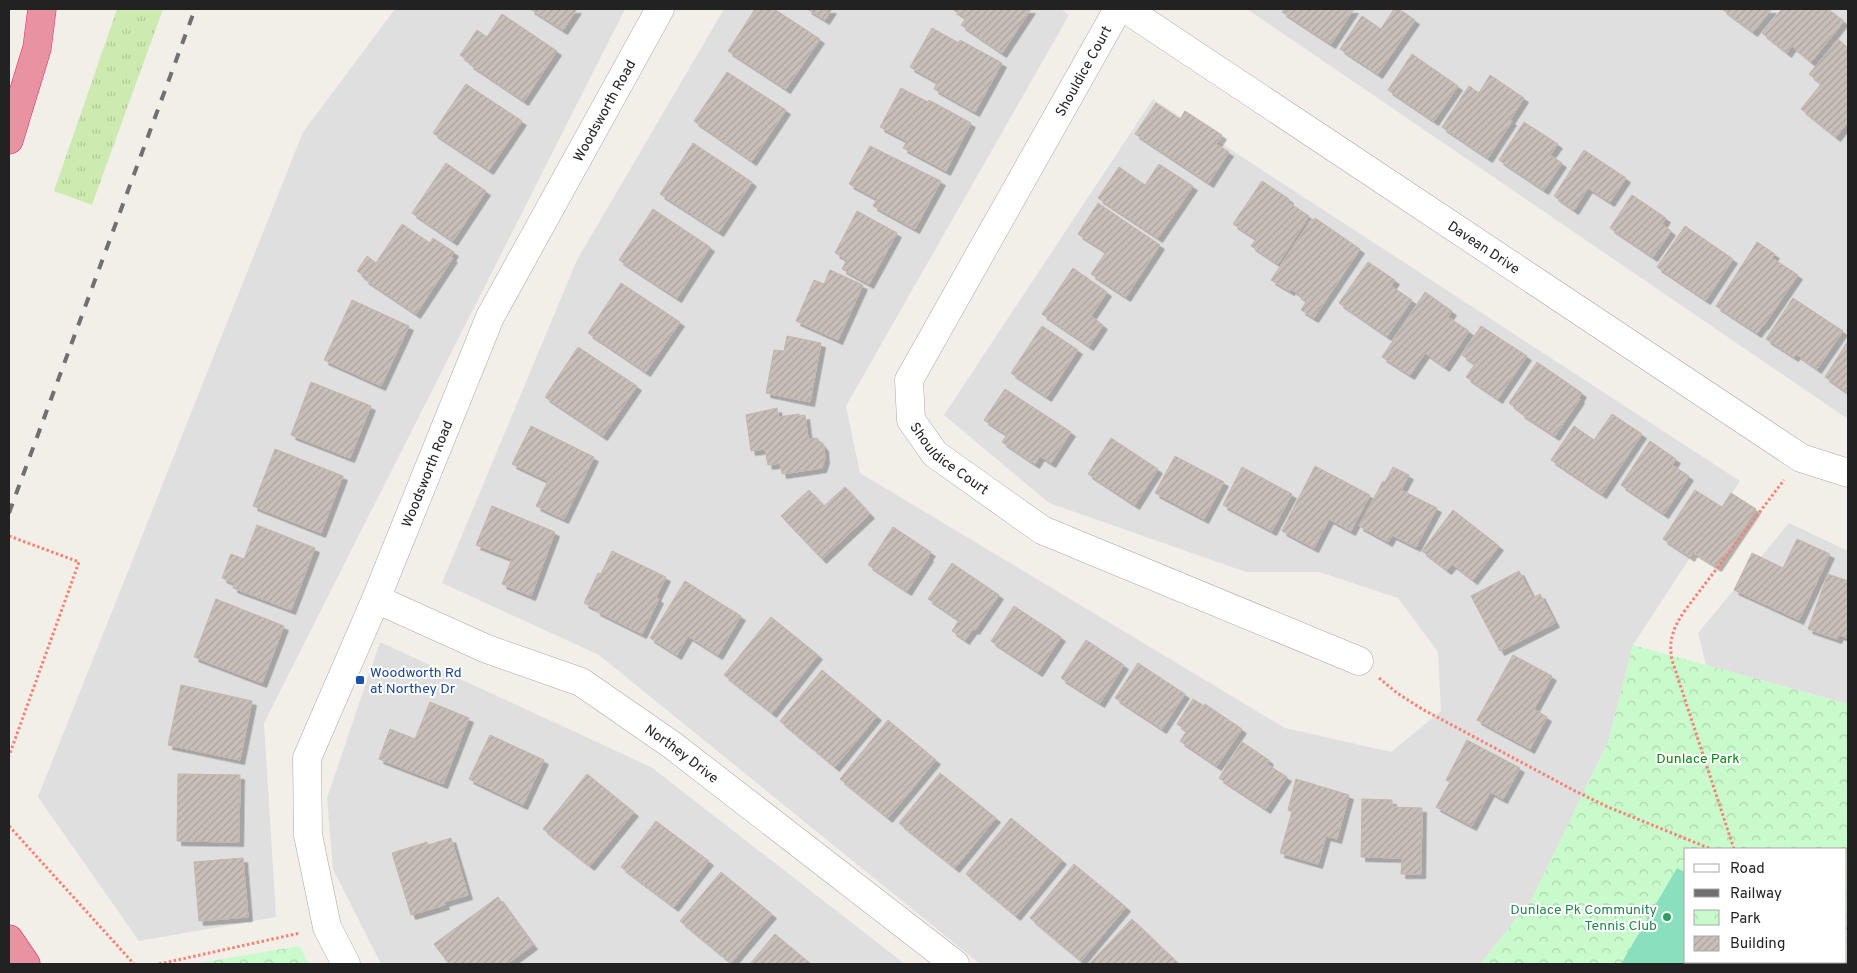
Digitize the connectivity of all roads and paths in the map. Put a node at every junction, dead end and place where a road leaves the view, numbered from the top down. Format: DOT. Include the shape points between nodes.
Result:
graph roads {
  1 [pos="42,9"];
  2 [pos="660,9"];
  3 [pos="1118,9"];
  4 [pos="1126,9"];
  5 [pos="9,140"];
  6 [pos="1801,458"];
  7 [pos="1848,473"];
  8 [pos="9,536"];
  9 [pos="376,598"];
  10 [pos="1359,661"];
  11 [pos="9,756"];
  12 [pos="9,826"];
  13 [pos="1709,848"];
  14 [pos="1734,848"];
  15 [pos="327,927"];
  16 [pos="9,939"];
  17 [pos="26,964"];
  18 [pos="134,964"];
  19 [pos="159,964"];
  20 [pos="346,964"];
  21 [pos="955,964"];
  1 -- 5 [label="highway" via="37,48"];
  2 -- 9 [label="street, Woodsworth Road" via="490,318"];
  3 -- 10 [label="street, Shouldice Court" via="909,380 911,420 936,454 1042,530"];
  4 -- 6 [label="street, Davean Drive"];
  6 -- 7 [label="street, Davean Drive"];
  6 -- 14 [label="path" via="1686,609 1671,636 1672,660"];
  8 -- 11 [label="path" via="79,562"];
  9 -- 15 [label="street, Woodsworth Road" via="307,758 308,835"];
  9 -- 21 [label="street, Northey Drive" via="487,648 580,682 672,745"];
  10 -- 13 [label="path" via="1414,704 1558,782 1608,807"];
  12 -- 18 [label="path"];
  15 -- 19 [label="path"];
  15 -- 20 [label="street, Woodsworth Road"];
  16 -- 17 [label="highway"];
}
